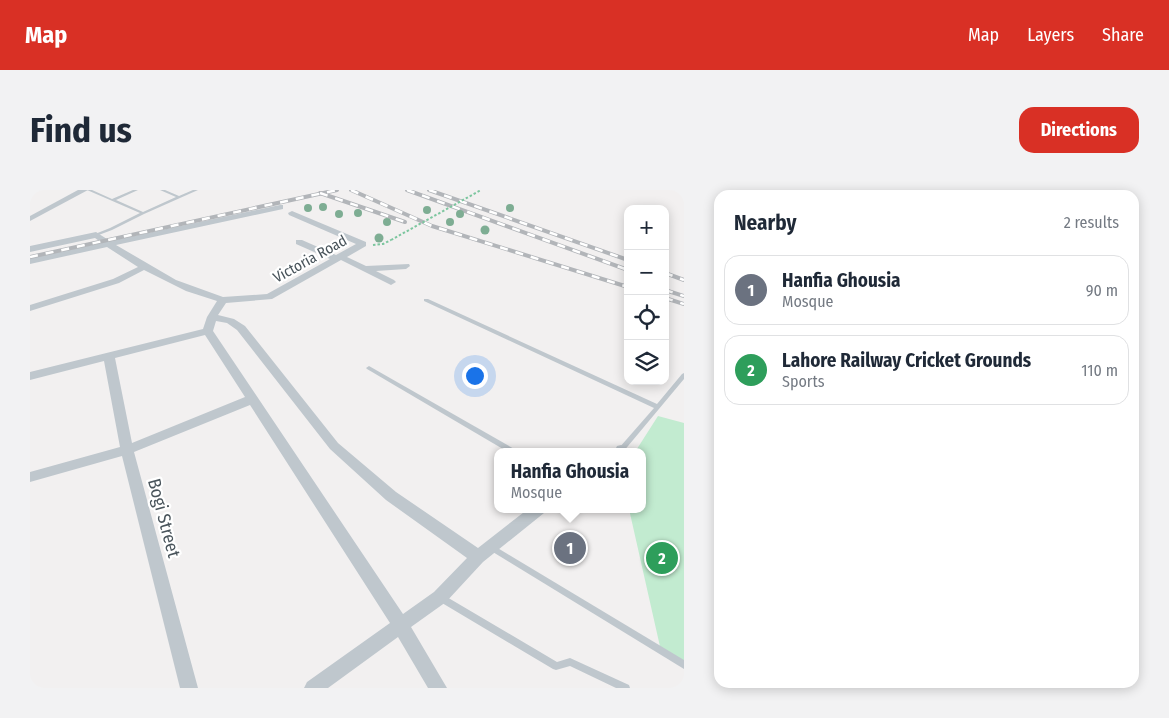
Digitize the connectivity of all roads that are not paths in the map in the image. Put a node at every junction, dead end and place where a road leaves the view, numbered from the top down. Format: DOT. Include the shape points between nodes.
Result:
graph roads {
  1 [pos="84,190"];
  2 [pos="89,190"];
  3 [pos="136,190"];
  4 [pos="162,190"];
  5 [pos="196,190"];
  6 [pos="180,197"];
  7 [pos="112,200"];
  8 [pos="280,207"];
  9 [pos="143,213"];
  10 [pos="292,214"];
  11 [pos="30,219"];
  12 [pos="96,235"];
  13 [pos="299,242"];
  14 [pos="109,244"];
  15 [pos="30,249"];
  16 [pos="339,258"];
  17 [pos="30,261"];
  18 [pos="406,266"];
  19 [pos="144,267"];
  20 [pos="365,269"];
  21 [pos="391,282"];
  22 [pos="223,300"];
  23 [pos="426,300"];
  24 [pos="30,308"];
  25 [pos="212,317"];
  26 [pos="208,330"];
  27 [pos="109,356"];
  28 [pos="369,368"];
  29 [pos="684,375"];
  30 [pos="30,376"];
  31 [pos="252,399"];
  32 [pos="658,407"];
  33 [pos="507,448"];
  34 [pos="624,448"];
  35 [pos="127,450"];
  36 [pos="30,477"];
  37 [pos="534,513"];
  38 [pos="491,547"];
  39 [pos="478,557"];
  40 [pos="440,598"];
  41 [pos="401,626"];
  42 [pos="684,665"];
  43 [pos="189,688"];
  44 [pos="313,688"];
  45 [pos="438,688"];
  46 [pos="626,688"];
  1 -- 11 [label="street"];
  2 -- 7 [label="lane"];
  3 -- 7 [label="lane"];
  4 -- 6 [label="lane"];
  5 -- 6 [label="lane"];
  6 -- 9 [label="lane"];
  7 -- 9 [label="lane"];
  8 -- 14 [label="street"];
  9 -- 12 [label="lane"];
  10 -- 16 [label="street, Victoria Road" via="363,244"];
  12 -- 14 [label="street"];
  12 -- 15 [label="street"];
  13 -- 16 [label="street"];
  14 -- 17 [label="street"];
  14 -- 19 [label="street"];
  16 -- 20 [label="street"];
  16 -- 22 [label="street, Victoria Road" via="270,297"];
  18 -- 20 [label="street"];
  19 -- 22 [label="street"];
  19 -- 24 [label="street" via="116,282"];
  20 -- 21 [label="street"];
  22 -- 25 [label="street"];
  23 -- 32 [label="lane"];
  25 -- 26 [label="street"];
  25 -- 39 [label="street" via="230,321 241,328 334,446 391,496"];
  26 -- 27 [label="street"];
  26 -- 31 [label="street"];
  27 -- 30 [label="street"];
  27 -- 35 [label="street, Bogi Street"];
  28 -- 33 [label="lane"];
  29 -- 32 [label="lane"];
  31 -- 35 [label="street"];
  31 -- 41 [label="street"];
  32 -- 34 [label="lane"];
  35 -- 36 [label="street"];
  35 -- 43 [label="street, Bogi Street"];
  37 -- 38 [label="street"];
  38 -- 39 [label="street"];
  38 -- 42 [label="lane"];
  39 -- 40 [label="street"];
  40 -- 41 [label="street"];
  40 -- 46 [label="lane" via="556,666 570,662"];
  41 -- 44 [label="street"];
  41 -- 45 [label="street"];
}
